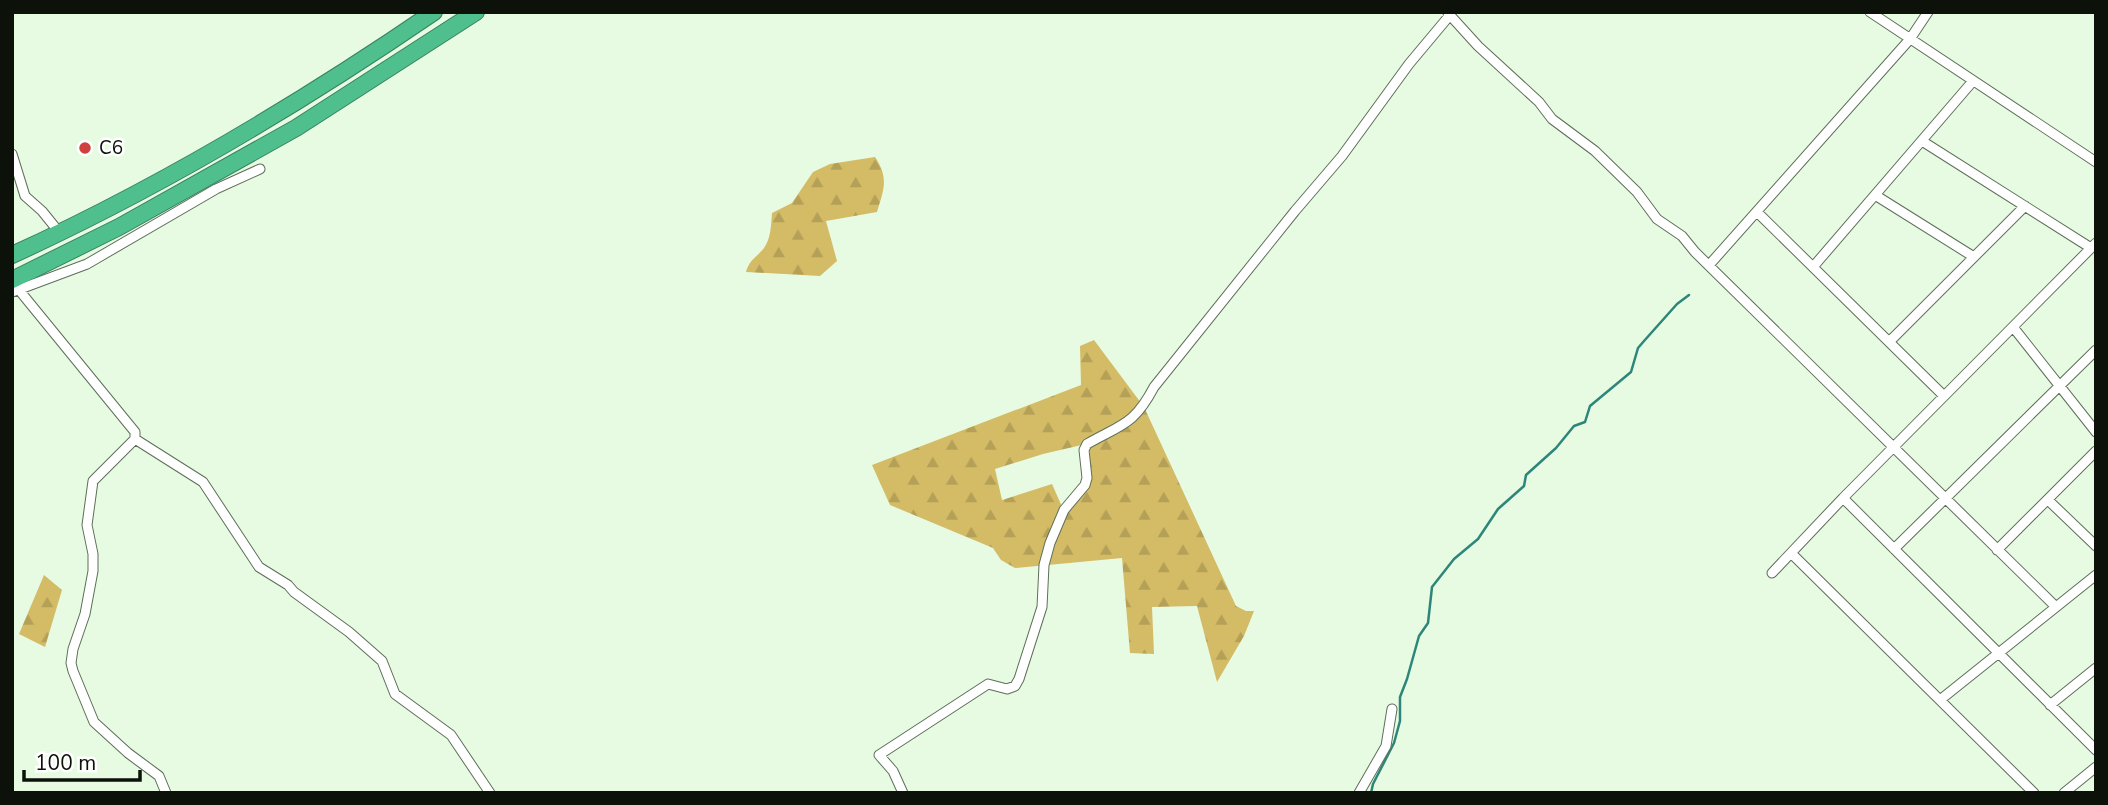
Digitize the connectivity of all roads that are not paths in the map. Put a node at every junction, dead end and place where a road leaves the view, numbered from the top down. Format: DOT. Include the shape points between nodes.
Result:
graph roads {
  1 [pos="434,12"];
  2 [pos="476,12"];
  3 [pos="1870,12"];
  4 [pos="1928,12"];
  5 [pos="1449,14"];
  6 [pos="1910,39"];
  7 [pos="1973,81"];
  8 [pos="1922,141"];
  9 [pos="12,154"];
  10 [pos="2096,162"];
  11 [pos="260,169"];
  12 [pos="1875,195"];
  13 [pos="2025,206"];
  14 [pos="1756,212"];
  15 [pos="59,232"];
  16 [pos="2094,246"];
  17 [pos="12,255"];
  18 [pos="1974,257"];
  19 [pos="1710,264"];
  20 [pos="1813,267"];
  21 [pos="15,287"];
  22 [pos="2013,327"];
  23 [pos="1889,341"];
  24 [pos="2096,350"];
  25 [pos="2060,386"];
  26 [pos="1944,396"];
  27 [pos="2096,432"];
  28 [pos="135,439"];
  29 [pos="1894,447"];
  30 [pos="2096,451"];
  31 [pos="1843,498"];
  32 [pos="1945,498"];
  33 [pos="2048,500"];
  34 [pos="2096,546"];
  35 [pos="1894,549"];
  36 [pos="1997,550"];
  37 [pos="1791,553"];
  38 [pos="1772,573"];
  39 [pos="2096,575"];
  40 [pos="2056,607"];
  41 [pos="1999,653"];
  42 [pos="2096,668"];
  43 [pos="1940,700"];
  44 [pos="2050,705"];
  45 [pos="1392,709"];
  46 [pos="2096,750"];
  47 [pos="2096,767"];
  48 [pos="166,793"];
  49 [pos="491,793"];
  50 [pos="903,793"];
  51 [pos="1359,793"];
  52 [pos="2034,793"];
  53 [pos="2064,793"];
  1 -- 15 [label="highway" via="233,139"];
  2 -- 21 [label="highway" via="296,128"];
  3 -- 6 [label="street"];
  4 -- 6 [label="street"];
  5 -- 19 [label="street" via="1552,120 1595,151 1657,219"];
  5 -- 50 [label="street" via="1342,156 1154,387 1135,418 1087,444 1085,485 1064,510 1050,543 1042,607 1019,679 1007,689 988,684 981,687 879,755"];
  6 -- 7 [label="street"];
  6 -- 14 [label="street"];
  7 -- 8 [label="street"];
  7 -- 10 [label="street"];
  8 -- 12 [label="street"];
  8 -- 13 [label="street"];
  9 -- 15 [label="street" via="24,196"];
  11 -- 21 [label="street" via="216,189 87,264"];
  12 -- 18 [label="street"];
  12 -- 20 [label="street"];
  13 -- 16 [label="street"];
  13 -- 18 [label="street"];
  14 -- 19 [label="street"];
  14 -- 20 [label="street"];
  15 -- 17 [label="highway"];
  16 -- 22 [label="street"];
  18 -- 23 [label="street"];
  19 -- 29 [label="street"];
  20 -- 23 [label="street"];
  21 -- 28 [label="street" via="128,421"];
  22 -- 25 [label="street"];
  22 -- 26 [label="street"];
  23 -- 26 [label="street"];
  24 -- 25 [label="street"];
  25 -- 27 [label="street"];
  25 -- 32 [label="street"];
  26 -- 29 [label="street"];
  28 -- 48 [label="street" via="90,488 87,531 93,571 71,663 94,722 159,776"];
  28 -- 49 [label="street" via="203,482 259,567 382,661 395,694 451,735"];
  29 -- 31 [label="street"];
  29 -- 32 [label="street"];
  30 -- 33 [label="street"];
  31 -- 35 [label="street"];
  31 -- 37 [label="street"];
  32 -- 35 [label="street"];
  32 -- 36 [label="street"];
  33 -- 34 [label="street"];
  33 -- 36 [label="street"];
  35 -- 41 [label="street"];
  36 -- 40 [label="street"];
  37 -- 38 [label="street"];
  37 -- 43 [label="street"];
  39 -- 40 [label="street"];
  40 -- 41 [label="street"];
  41 -- 43 [label="street"];
  41 -- 44 [label="street"];
  42 -- 44 [label="street"];
  43 -- 52 [label="street"];
  44 -- 46 [label="street"];
  45 -- 51 [label="street" via="1386,746"];
  47 -- 53 [label="street"];
}
